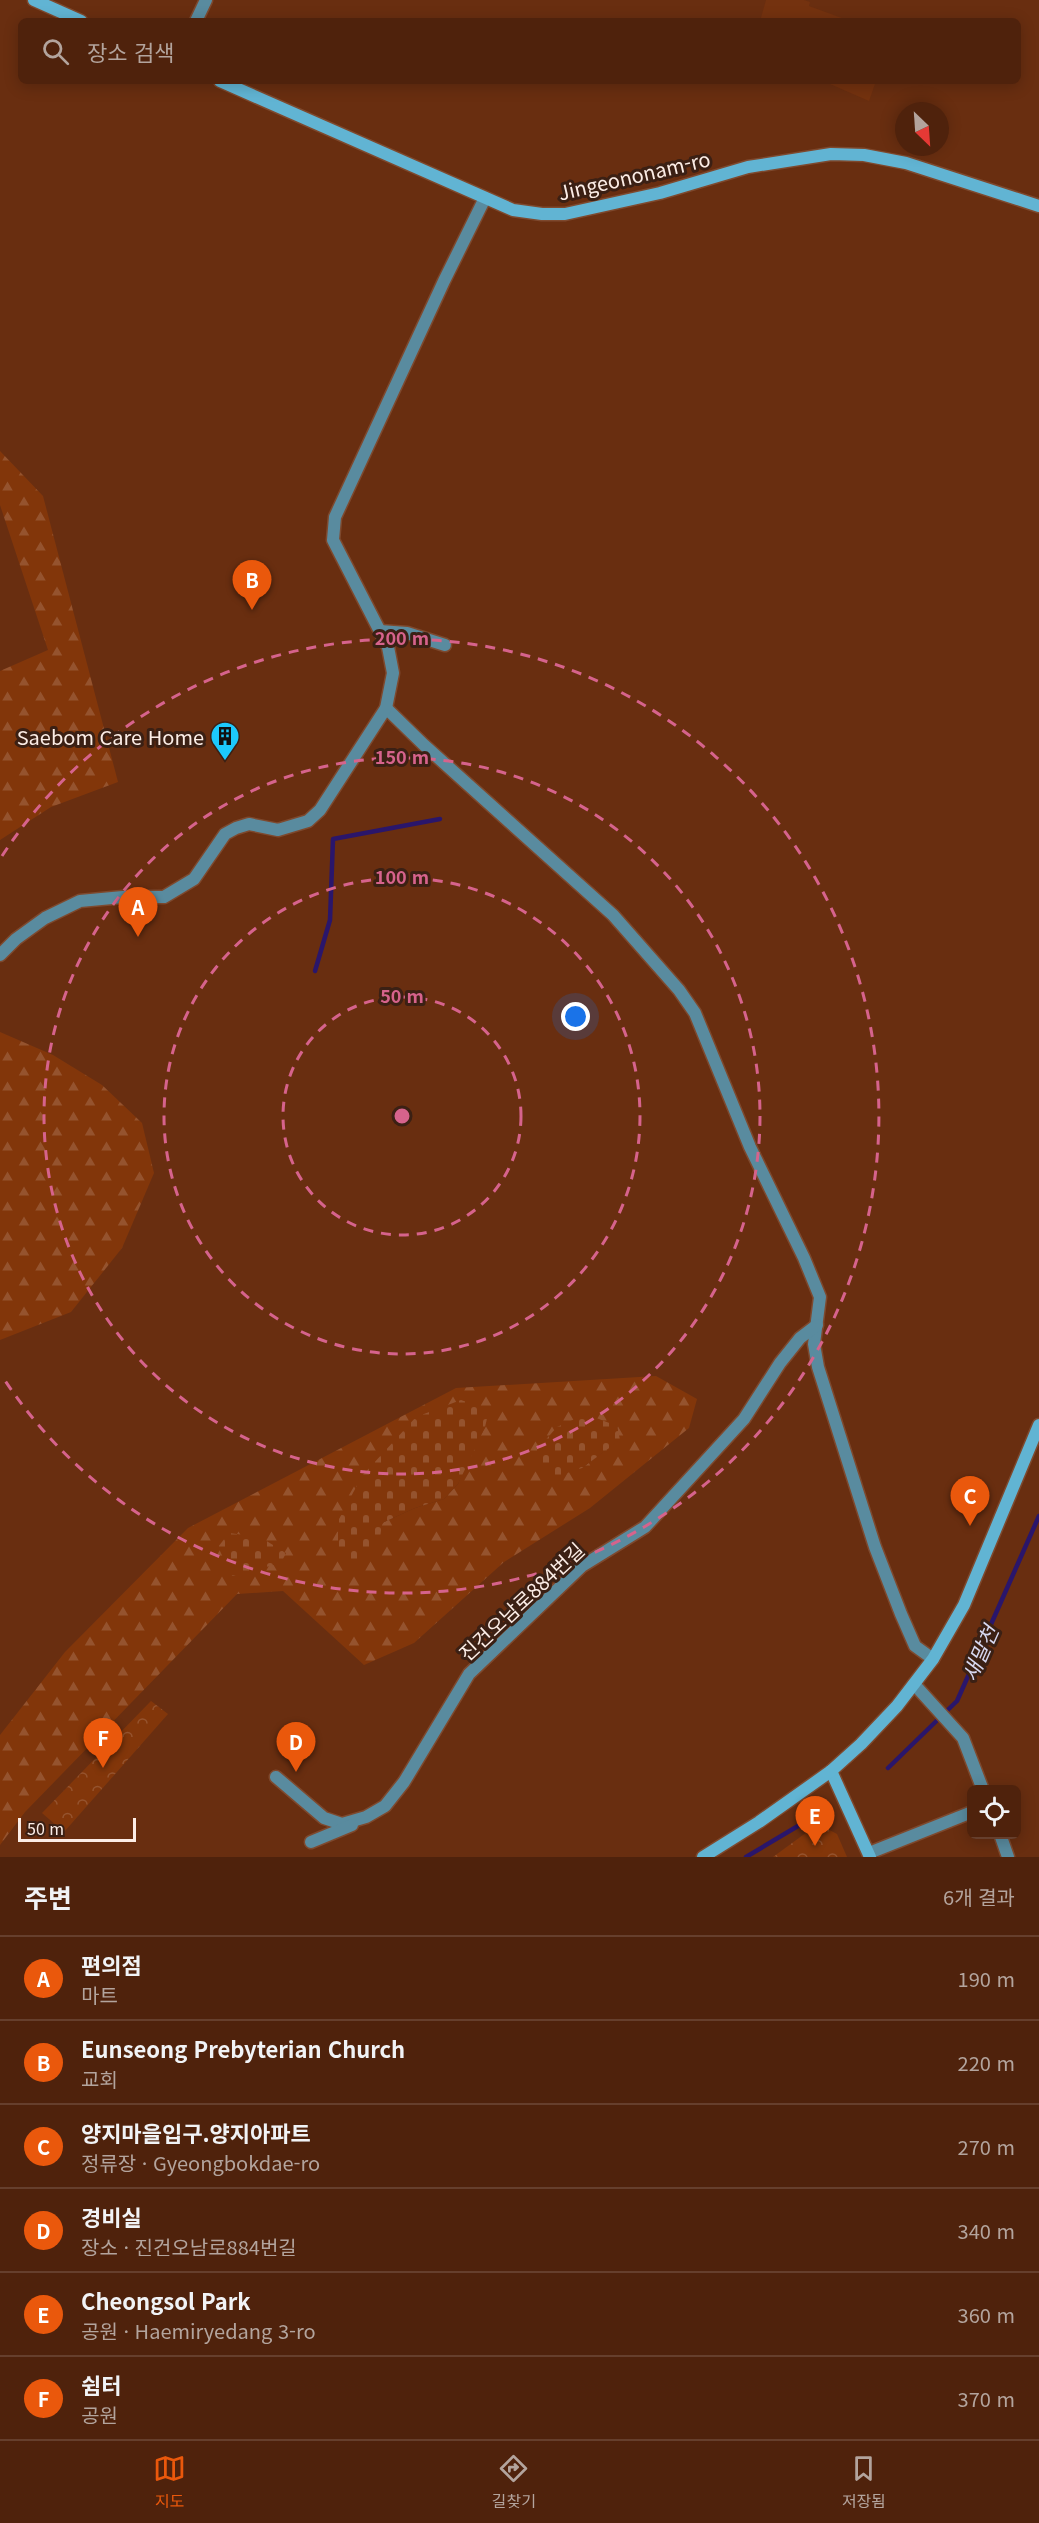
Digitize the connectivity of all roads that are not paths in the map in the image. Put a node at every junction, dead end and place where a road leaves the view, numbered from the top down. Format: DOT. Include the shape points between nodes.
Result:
graph roads {
  1 [pos="34,0"];
  2 [pos="206,0"];
  3 [pos="74,18"];
  4 [pos="197,18"];
  5 [pos="227,84"];
  6 [pos="485,198"];
  7 [pos="1039,206"];
  8 [pos="380,631"];
  9 [pos="445,645"];
  10 [pos="386,708"];
  11 [pos="0,955"];
  12 [pos="818,1325"];
  13 [pos="1039,1425"];
  14 [pos="933,1659"];
  15 [pos="914,1684"];
  16 [pos="831,1772"];
  17 [pos="276,1778"];
  18 [pos="981,1785"];
  19 [pos="967,1814"];
  20 [pos="366,1817"];
  21 [pos="1002,1839"];
  22 [pos="311,1842"];
  23 [pos="869,1855"];
  24 [pos="702,1857"];
  25 [pos="1008,1857"];
  1 -- 3 [label="main road"];
  2 -- 4 [label="street"];
  5 -- 6 [label="main road, Jingeononam-ro"];
  6 -- 7 [label="main road, Jingeononam-ro" via="513,210 565,213 660,193 748,167 831,154 906,163"];
  6 -- 8 [label="street" via="335,517 333,540"];
  8 -- 9 [label="street" via="407,633"];
  8 -- 10 [label="street" via="393,673"];
  10 -- 11 [label="street" via="320,810 308,822 278,830 249,824 236,828 225,834 194,879 164,897 80,901 45,918"];
  10 -- 12 [label="street" via="613,915 679,990 695,1014 750,1147 804,1258 820,1297"];
  12 -- 14 [label="street" via="814,1344 818,1367 875,1546 915,1646"];
  12 -- 20 [label="street, 진건오남로884번길" via="800,1338 744,1419 645,1527 582,1566 469,1674 405,1782 385,1806"];
  13 -- 14 [label="main road" via="973,1586"];
  14 -- 15 [label="main road"];
  15 -- 16 [label="main road" via="882,1723"];
  15 -- 18 [label="street" via="963,1738"];
  16 -- 23 [label="main road"];
  16 -- 24 [label="main road"];
  17 -- 20 [label="street, 진건오남로884번길" via="324,1818 342,1824"];
  19 -- 23 [label="street"];
  20 -- 22 [label="street"];
  21 -- 25 [label="street"];
}
